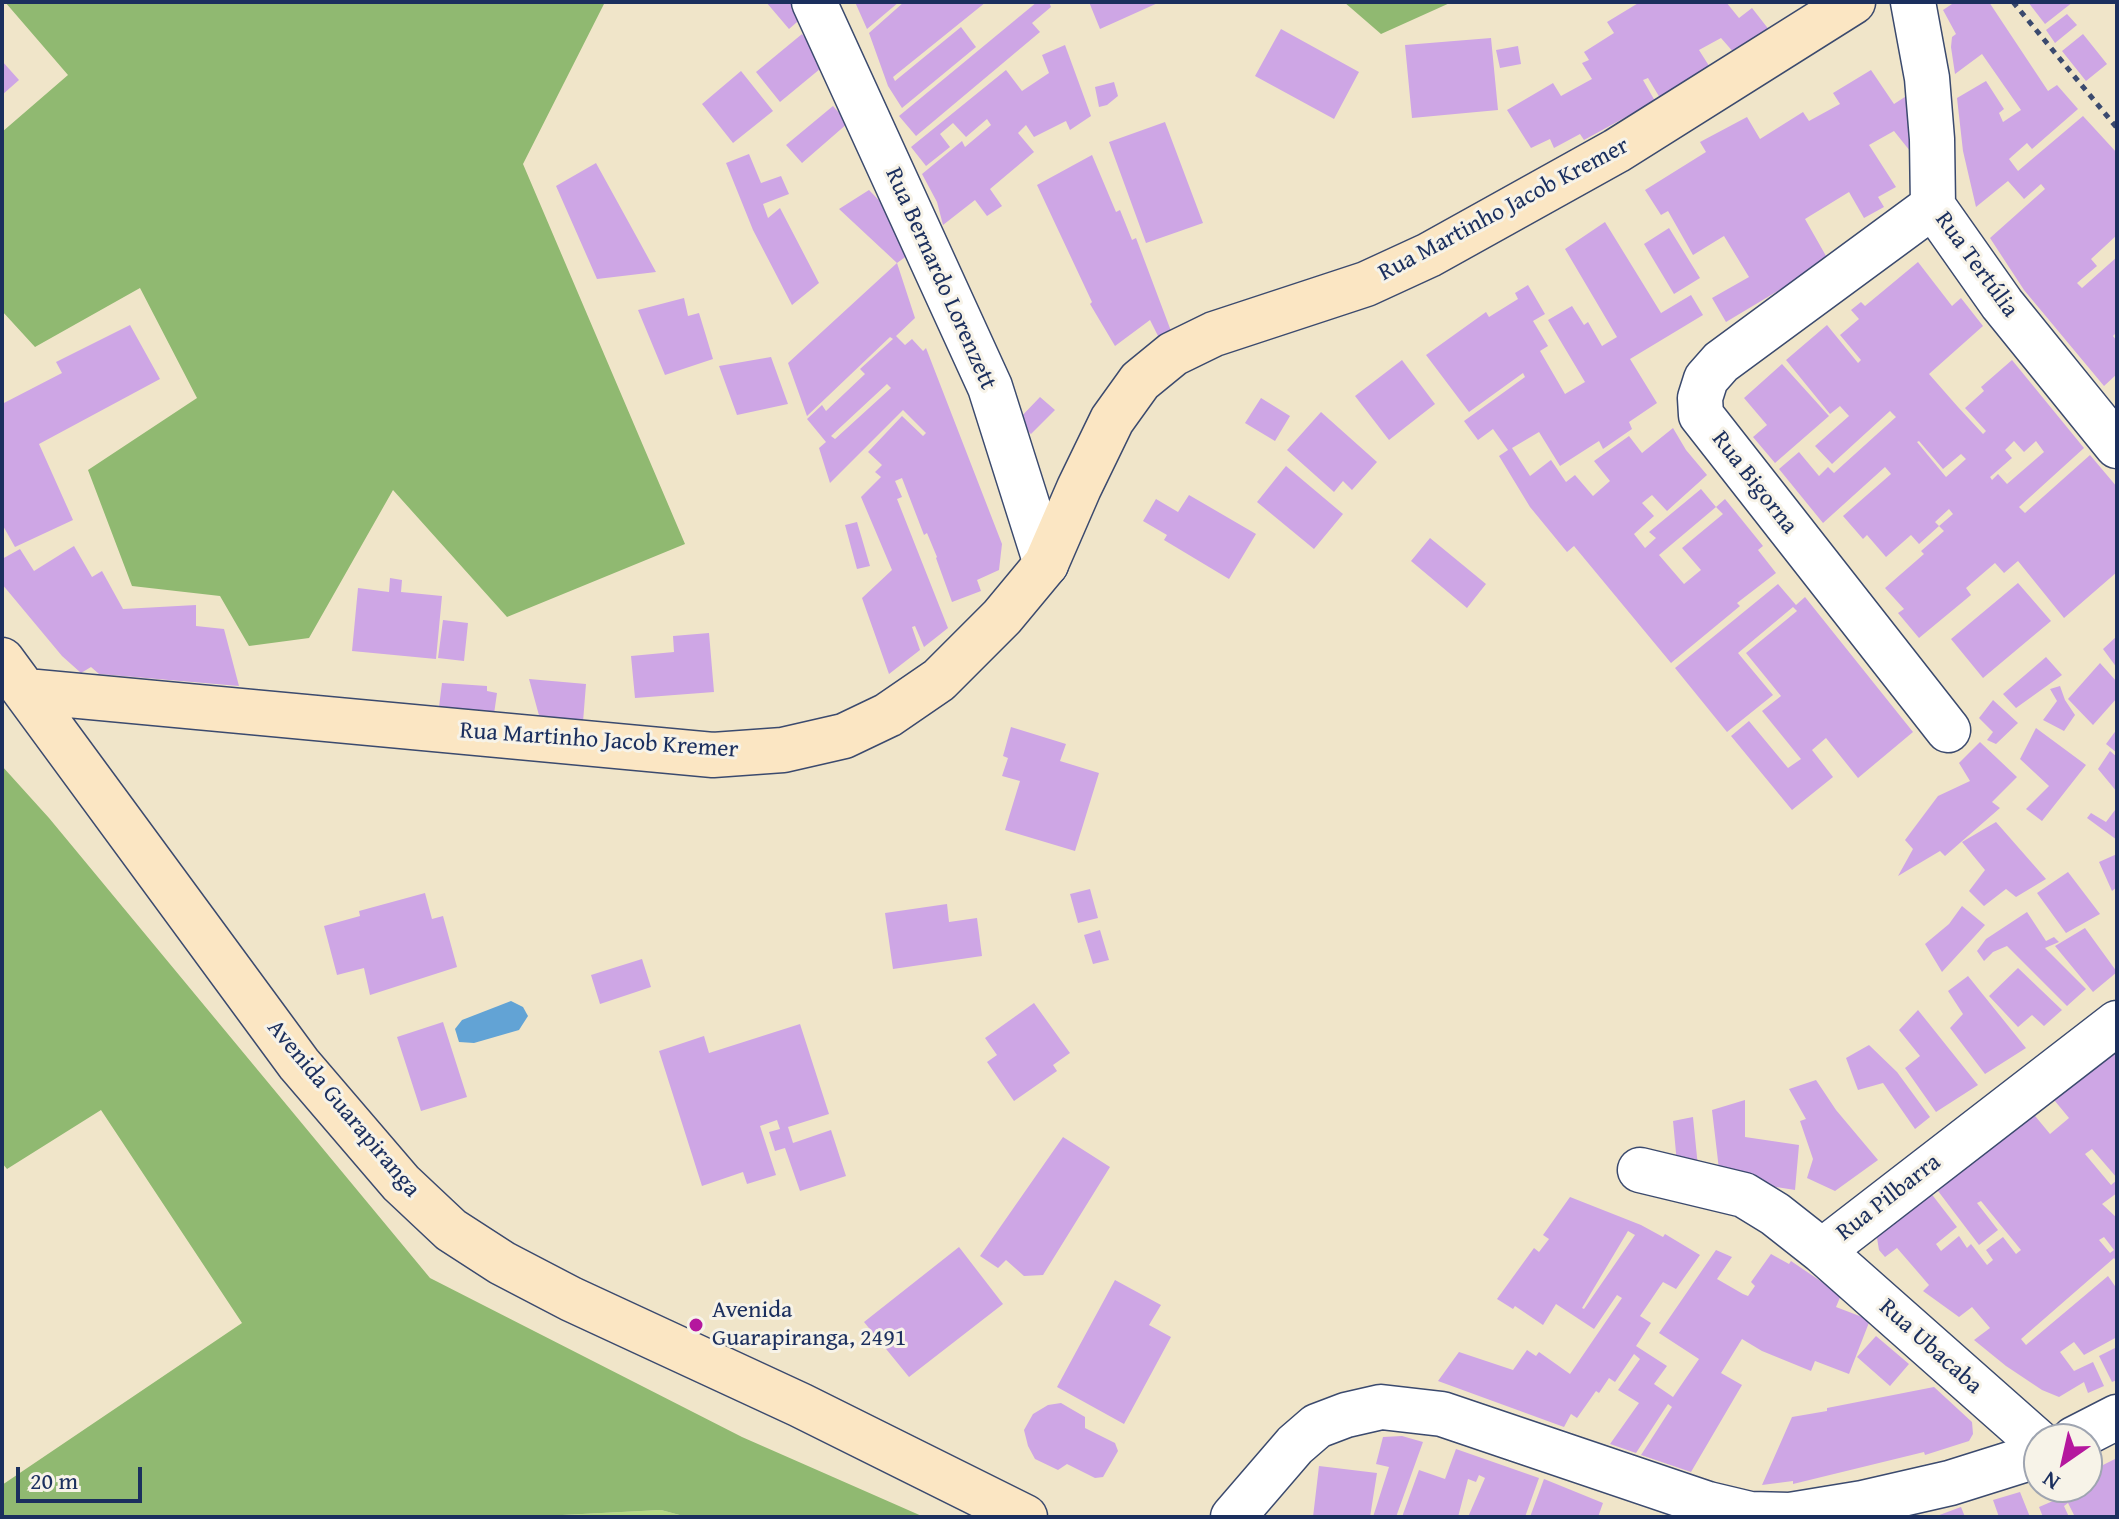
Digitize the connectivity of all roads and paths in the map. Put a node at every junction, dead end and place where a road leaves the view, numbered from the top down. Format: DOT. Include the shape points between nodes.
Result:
graph roads {
  1 [pos="814,2"];
  2 [pos="1853,2"];
  3 [pos="1913,2"];
  4 [pos="2013,2"];
  5 [pos="1806,18"];
  6 [pos="2117,128"];
  7 [pos="1933,206"];
  8 [pos="2117,446"];
  9 [pos="1046,564"];
  10 [pos="14,676"];
  11 [pos="1948,730"];
  12 [pos="2117,1023"];
  13 [pos="1640,1170"];
  14 [pos="1822,1251"];
  15 [pos="2023,1429"];
  16 [pos="2023,1460"];
  17 [pos="1025,1517"];
  18 [pos="1233,1517"];
  1 -- 9 [label="street, Rua Bernardo Lorenzett" via="990,387"];
  2 -- 5 [label="street, Rua Martinho Jacob Kremer"];
  3 -- 7 [label="street, Rua Tertúlia" via="1927,78"];
  4 -- 6 [label="path"];
  5 -- 9 [label="street, Rua Martinho Jacob Kremer" via="1616,151 1429,255 1366,284 1214,334 1173,354 1140,381 1112,420"];
  7 -- 8 [label="street, Rua Tertúlia" via="2002,304"];
  7 -- 11 [label="street, Rua Bigorna" via="1721,362 1706,379 1700,398 1701,415"];
  9 -- 10 [label="street, Rua Martinho Jacob Kremer" via="939,680 888,715 844,736 783,750 713,755"];
  10 -- 17 [label="street, Avenida Guarapiranga" via="299,1064 401,1183 451,1230 571,1299"];
  12 -- 14 [label="street, Rua Pilbarra"];
  13 -- 14 [label="street, Rua Pilbarra" via="1744,1195"];
  14 -- 15 [label="street, Rua Ubacaba"];
  16 -- 18 [label="street" via="1863,1503 1790,1515 1750,1514 1442,1414 1381,1407 1317,1426"];
}
